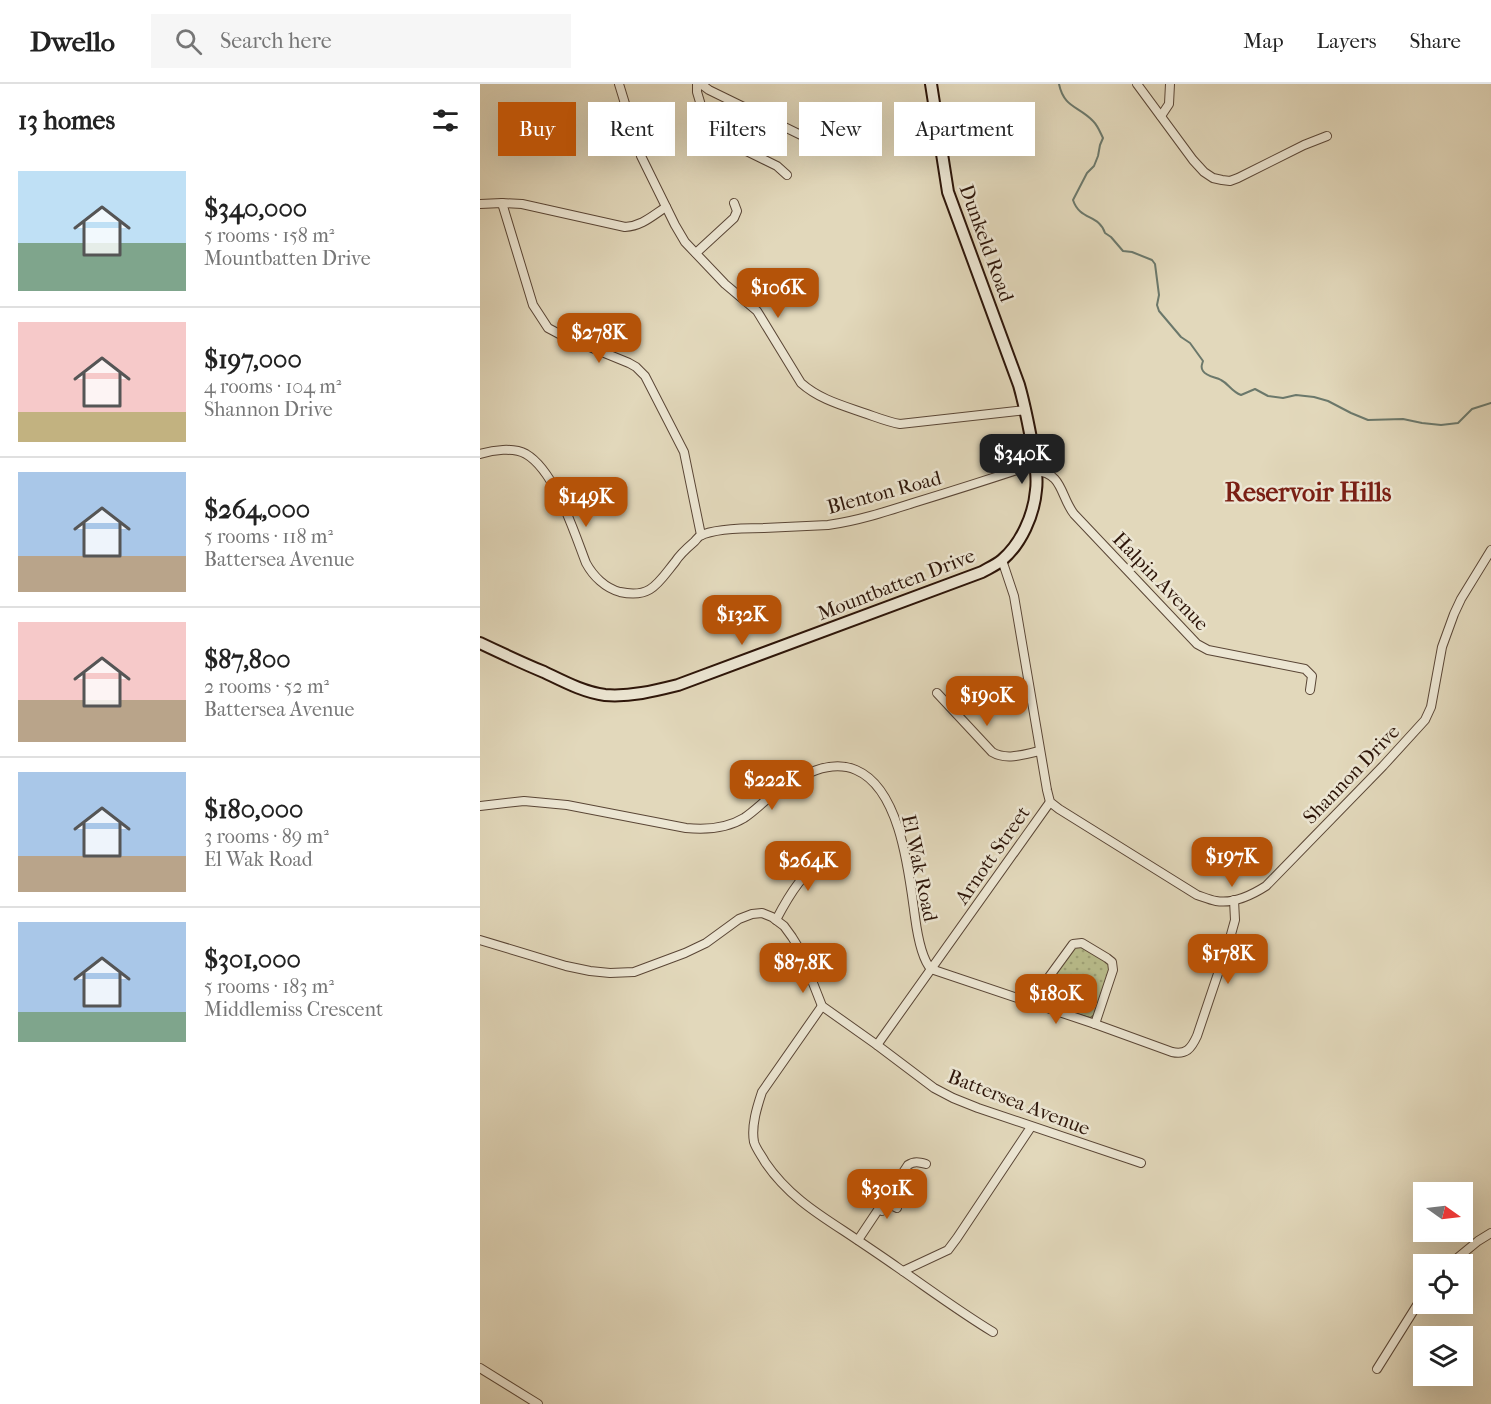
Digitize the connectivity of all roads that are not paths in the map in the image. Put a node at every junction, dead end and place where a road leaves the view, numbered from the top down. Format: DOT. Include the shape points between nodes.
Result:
graph roads {
  1 [pos="619,84"];
  2 [pos="699,84"];
  3 [pos="931,84"];
  4 [pos="1137,84"];
  5 [pos="1170,84"];
  6 [pos="1161,116"];
  7 [pos="799,134"];
  8 [pos="1326,136"];
  9 [pos="787,176"];
  10 [pos="502,203"];
  11 [pos="734,203"];
  12 [pos="480,204"];
  13 [pos="666,207"];
  14 [pos="696,253"];
  15 [pos="1026,410"];
  16 [pos="480,454"];
  17 [pos="1036,468"];
  18 [pos="701,535"];
  19 [pos="1491,550"];
  20 [pos="1002,560"];
  21 [pos="480,643"];
  22 [pos="1310,690"];
  23 [pos="938,693"];
  24 [pos="1040,751"];
  25 [pos="1050,802"];
  26 [pos="480,806"];
  27 [pos="831,855"];
  28 [pos="1234,900"];
  29 [pos="776,920"];
  30 [pos="480,940"];
  31 [pos="931,969"];
  32 [pos="1030,1003"];
  33 [pos="822,1006"];
  34 [pos="1095,1024"];
  35 [pos="877,1045"];
  36 [pos="1031,1127"];
  37 [pos="1141,1163"];
  38 [pos="926,1164"];
  39 [pos="897,1208"];
  40 [pos="1491,1233"];
  41 [pos="859,1241"];
  42 [pos="1462,1254"];
  43 [pos="903,1271"];
  44 [pos="1413,1312"];
  45 [pos="993,1332"];
  46 [pos="480,1368"];
  47 [pos="1377,1369"];
  48 [pos="538,1404"];
  1 -- 13 [label="street" via="641,156"];
  2 -- 7 [label="street"];
  2 -- 9 [label="street" via="697,92 713,131 777,166"];
  3 -- 15 [label="main road, Dunkeld Road" via="948,192"];
  4 -- 6 [label="street"];
  5 -- 6 [label="street" via="1169,104"];
  6 -- 8 [label="street" via="1204,172 1230,181"];
  10 -- 12 [label="street"];
  10 -- 13 [label="street" via="625,226 639,224"];
  10 -- 18 [label="street" via="533,306 548,328 630,363 645,376 684,452"];
  11 -- 14 [label="street" via="734,218"];
  13 -- 14 [label="street" via="685,242"];
  14 -- 15 [label="street" via="758,311 801,383 821,398 900,424"];
  15 -- 17 [label="main road, Mountbatten Drive"];
  16 -- 18 [label="street" via="505,449 525,453 542,468 592,574 616,591 640,593 651,589"];
  17 -- 18 [label="street, Blenton Road" via="840,523"];
  17 -- 20 [label="main road, Mountbatten Drive" via="1037,489 1030,516 1021,537"];
  17 -- 22 [label="street, Halpin Avenue" via="1056,479 1074,514 1197,644 1208,650 1305,669 1312,676"];
  19 -- 28 [label="street, Shannon Drive" via="1454,614 1442,647 1433,703 1425,720 1266,886"];
  20 -- 21 [label="main road, Mountbatten Drive" via="982,572 678,685 632,694 590,692"];
  20 -- 24 [label="street" via="1014,596"];
  23 -- 24 [label="street" via="999,756"];
  24 -- 25 [label="street"];
  25 -- 28 [label="street, Shannon Drive" via="1197,895 1216,901"];
  25 -- 31 [label="street, Arnott Street"];
  26 -- 31 [label="street, El Wak Road" via="524,801 567,805 706,830 743,818 808,773 828,766 856,770 872,780 885,797 899,828 918,934"];
  27 -- 29 [label="street" via="797,885"];
  28 -- 34 [label="street" via="1235,920 1230,938 1190,1049 1172,1052"];
  29 -- 30 [label="street" via="762,913 752,914 706,943 634,972 590,971"];
  29 -- 33 [label="street" via="800,950"];
  31 -- 32 [label="street"];
  31 -- 35 [label="street, Arnott Street"];
  32 -- 34 [label="street"];
  32 -- 34 [label="street" via="1073,944 1082,943 1107,958 1113,967"];
  33 -- 35 [label="street, Battersea Avenue"];
  33 -- 41 [label="street" via="762,1092 754,1142 773,1174 806,1206"];
  35 -- 36 [label="street, Battersea Avenue" via="934,1088"];
  36 -- 37 [label="street, Battersea Avenue"];
  36 -- 43 [label="street" via="948,1250"];
  38 -- 41 [label="street" via="908,1165"];
  39 -- 41 [label="street" via="886,1206"];
  40 -- 42 [label="street"];
  41 -- 43 [label="street"];
  43 -- 45 [label="street"];
  44 -- 47 [label="street"];
  46 -- 48 [label="street"];
}
